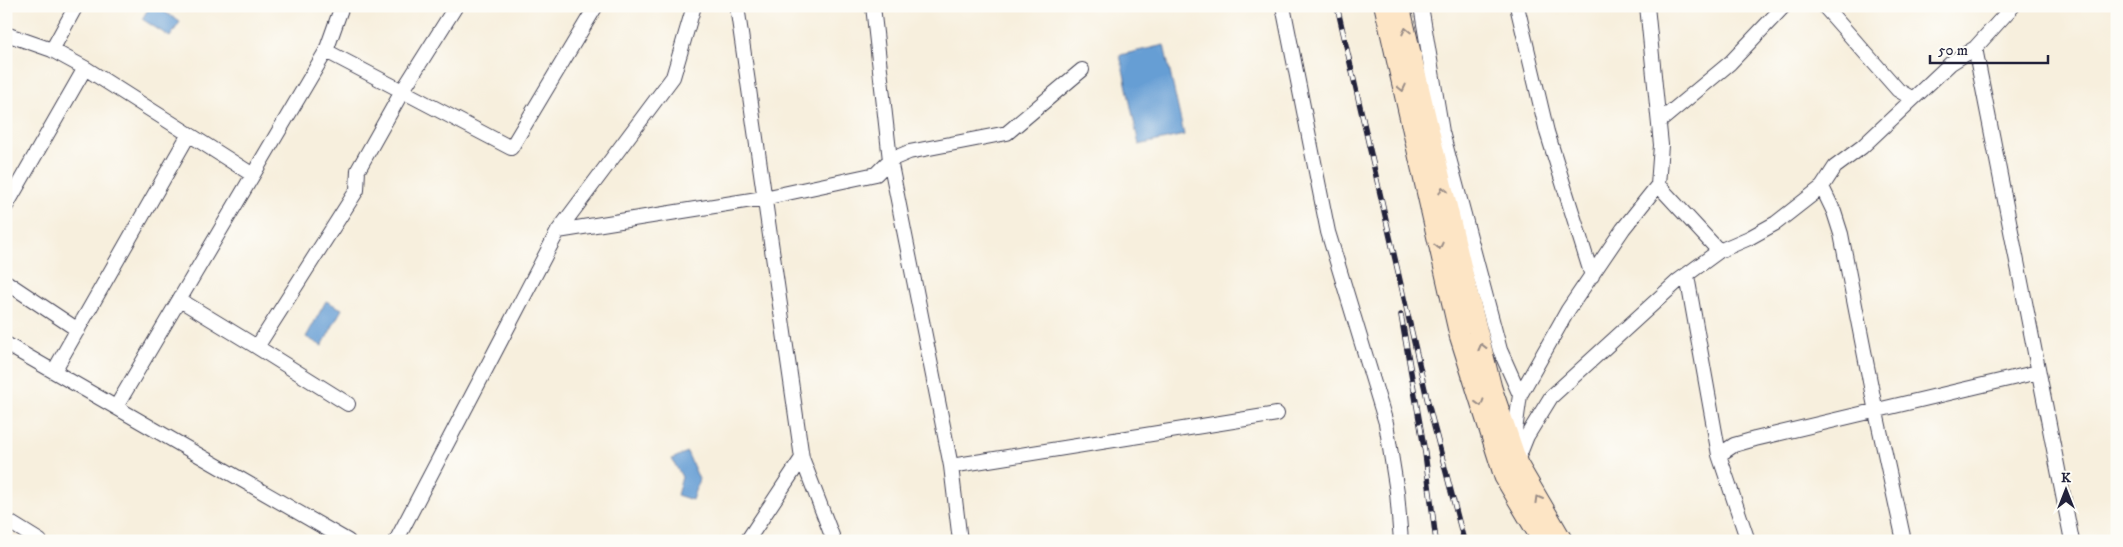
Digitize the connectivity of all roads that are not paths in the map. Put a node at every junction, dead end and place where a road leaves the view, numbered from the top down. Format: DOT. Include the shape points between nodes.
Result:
graph roads {
  1 [pos="76,6"];
  2 [pos="342,6"];
  3 [pos="456,6"];
  4 [pos="596,6"];
  5 [pos="694,6"];
  6 [pos="737,6"];
  7 [pos="873,6"];
  8 [pos="1283,6"];
  9 [pos="1384,6"];
  10 [pos="1400,6"];
  11 [pos="1421,6"];
  12 [pos="1517,6"];
  13 [pos="1646,6"];
  14 [pos="1784,6"];
  15 [pos="1824,6"];
  16 [pos="2013,6"];
  17 [pos="6,34"];
  18 [pos="1975,48"];
  19 [pos="52,50"];
  20 [pos="326,51"];
  21 [pos="84,68"];
  22 [pos="1082,70"];
  23 [pos="403,90"];
  24 [pos="1913,99"];
  25 [pos="1659,122"];
  26 [pos="189,134"];
  27 [pos="890,160"];
  28 [pos="253,175"];
  29 [pos="1658,186"];
  30 [pos="1822,187"];
  31 [pos="764,198"];
  32 [pos="6,206"];
  33 [pos="558,231"];
  34 [pos="1719,251"];
  35 [pos="1592,276"];
  36 [pos="1687,276"];
  37 [pos="6,282"];
  38 [pos="180,300"];
  39 [pos="78,330"];
  40 [pos="6,344"];
  41 [pos="257,347"];
  42 [pos="54,371"];
  43 [pos="2038,372"];
  44 [pos="1520,395"];
  45 [pos="348,404"];
  46 [pos="116,407"];
  47 [pos="1876,412"];
  48 [pos="1277,414"];
  49 [pos="1515,455"];
  50 [pos="1719,455"];
  51 [pos="802,458"];
  52 [pos="951,466"];
  53 [pos="1504,477"];
  54 [pos="6,520"];
  55 [pos="40,541"];
  56 [pos="348,541"];
  57 [pos="396,541"];
  58 [pos="747,541"];
  59 [pos="834,541"];
  60 [pos="960,541"];
  61 [pos="1401,541"];
  62 [pos="1542,541"];
  63 [pos="1563,541"];
  64 [pos="1748,541"];
  65 [pos="1904,541"];
  66 [pos="2072,541"];
  1 -- 19 [label="street"];
  2 -- 20 [label="street"];
  3 -- 23 [label="street"];
  4 -- 23 [label="street" via="511,148"];
  5 -- 33 [label="street" via="673,76"];
  6 -- 31 [label="street"];
  7 -- 27 [label="street"];
  8 -- 61 [label="street" via="1328,232 1386,423 1398,492"];
  9 -- 53 [label="main road, one-way" via="1459,335"];
  49 -- 10 [label="main road, one-way" via="1492,388"];
  11 -- 44 [label="street" via="1442,132 1500,350"];
  12 -- 35 [label="street" via="1547,132"];
  13 -- 25 [label="street"];
  14 -- 25 [label="street" via="1730,63"];
  15 -- 24 [label="street" via="1898,90"];
  16 -- 18 [label="street"];
  17 -- 19 [label="street"];
  18 -- 24 [label="street" via="1951,63"];
  18 -- 43 [label="street"];
  19 -- 21 [label="street"];
  20 -- 23 [label="street"];
  20 -- 28 [label="street"];
  21 -- 26 [label="street"];
  21 -- 32 [label="street"];
  22 -- 27 [label="street" via="1007,133 909,152"];
  23 -- 41 [label="street" via="358,170 357,190"];
  24 -- 30 [label="street" via="1862,147 1835,167"];
  25 -- 29 [label="street"];
  26 -- 28 [label="street"];
  26 -- 39 [label="street"];
  27 -- 31 [label="street" via="876,174"];
  27 -- 52 [label="street"];
  28 -- 38 [label="street"];
  29 -- 34 [label="street"];
  29 -- 35 [label="street" via="1623,229"];
  30 -- 34 [label="street" via="1776,222"];
  30 -- 47 [label="street" via="1841,234"];
  31 -- 33 [label="street"];
  31 -- 51 [label="street"];
  33 -- 57 [label="street"];
  34 -- 36 [label="street"];
  35 -- 44 [label="street" via="1568,310"];
  36 -- 49 [label="street" via="1678,280 1551,397"];
  36 -- 50 [label="street"];
  37 -- 39 [label="street"];
  38 -- 41 [label="street"];
  38 -- 46 [label="street"];
  39 -- 42 [label="street"];
  40 -- 42 [label="street"];
  41 -- 45 [label="street"];
  42 -- 46 [label="street"];
  43 -- 47 [label="street"];
  43 -- 66 [label="street"];
  44 -- 49 [label="street"];
  46 -- 56 [label="street"];
  47 -- 50 [label="street" via="1755,438 1734,445"];
  47 -- 65 [label="street"];
  48 -- 52 [label="street"];
  49 -- 53 [label="street"];
  63 -- 49 [label="main road, one-way"];
  50 -- 64 [label="street"];
  51 -- 58 [label="street"];
  51 -- 59 [label="street"];
  52 -- 60 [label="street"];
  53 -- 62 [label="main road"];
  54 -- 55 [label="street"];
}
